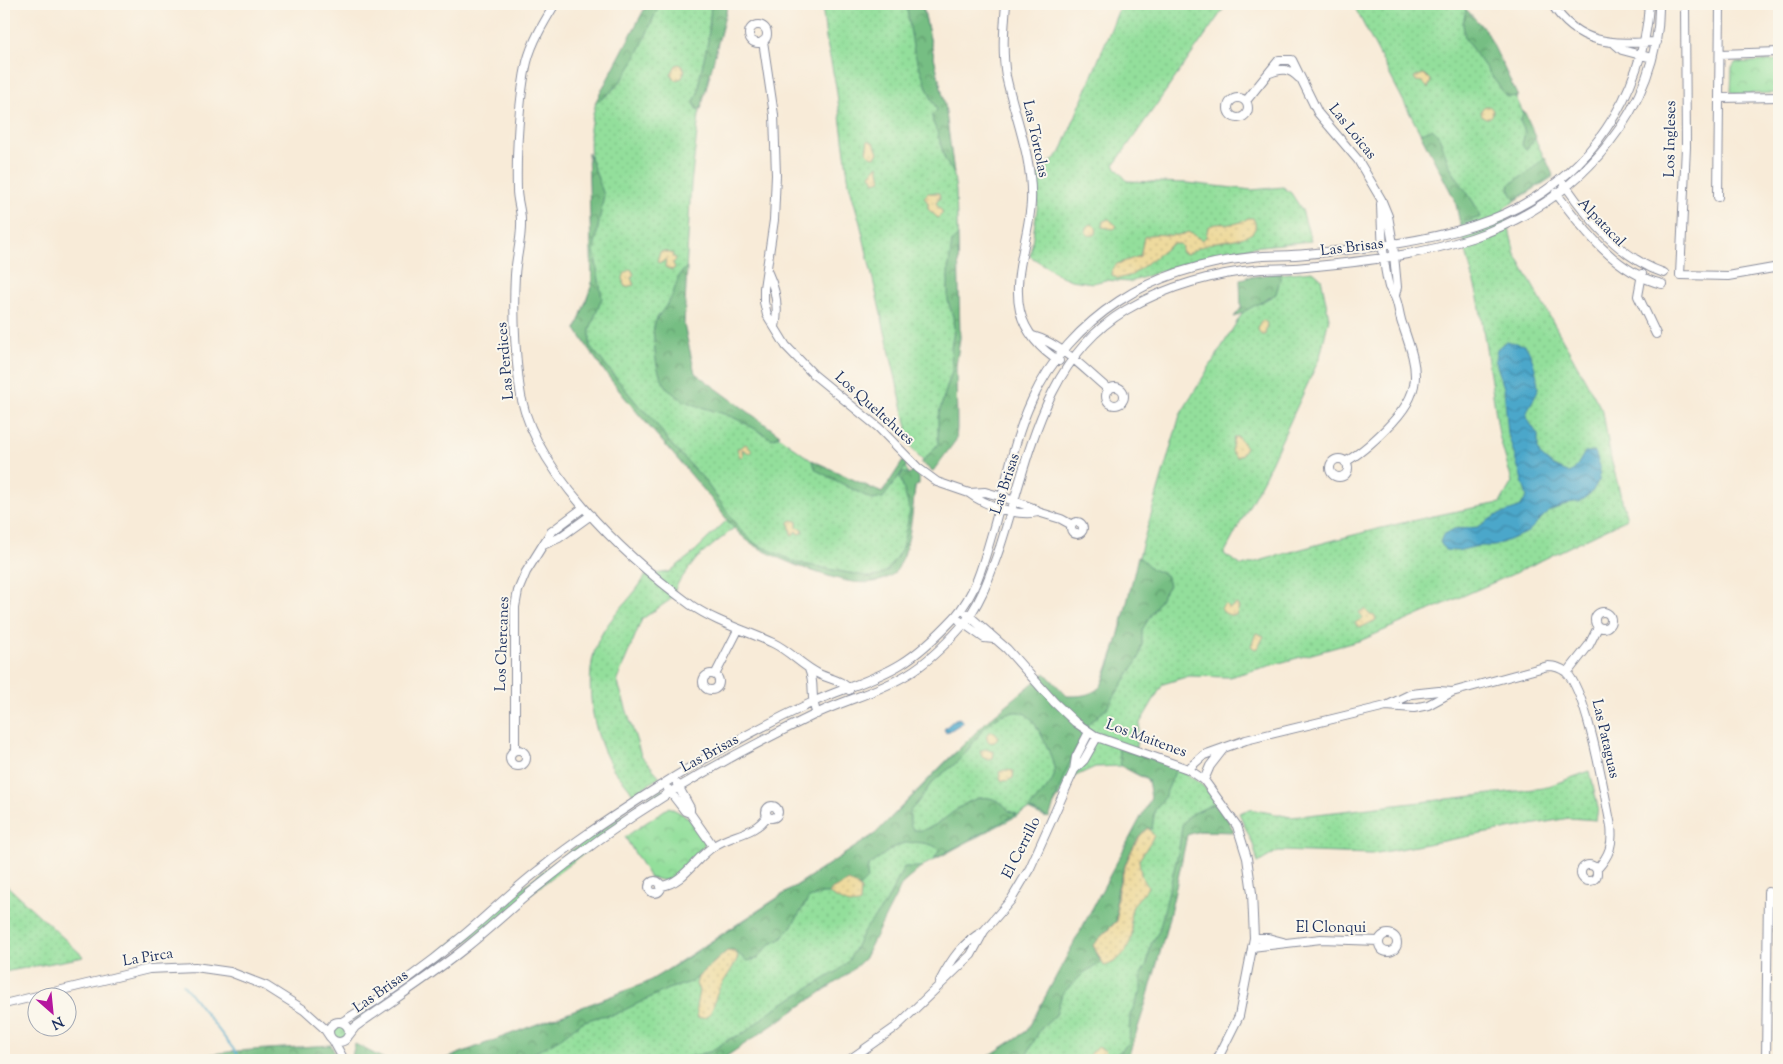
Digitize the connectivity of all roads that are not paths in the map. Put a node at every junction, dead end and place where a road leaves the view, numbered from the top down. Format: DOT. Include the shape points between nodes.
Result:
graph roads {
  1 [pos="554,4"];
  2 [pos="1006,4"];
  3 [pos="1552,4"];
  4 [pos="1648,4"];
  5 [pos="1659,4"];
  6 [pos="1685,4"];
  7 [pos="1720,4"];
  8 [pos="763,41"];
  9 [pos="1643,42"];
  10 [pos="1657,42"];
  11 [pos="1615,44"];
  12 [pos="1779,52"];
  13 [pos="1720,54"];
  14 [pos="1640,55"];
  15 [pos="1652,58"];
  16 [pos="1779,97"];
  17 [pos="1720,98"];
  18 [pos="1246,101"];
  19 [pos="1561,180"];
  20 [pos="1551,187"];
  21 [pos="1567,188"];
  22 [pos="1558,195"];
  23 [pos="1718,197"];
  24 [pos="1381,199"];
  25 [pos="1393,244"];
  26 [pos="1383,245"];
  27 [pos="1394,257"];
  28 [pos="1384,258"];
  29 [pos="1226,261"];
  30 [pos="1647,266"];
  31 [pos="1779,267"];
  32 [pos="768,273"];
  33 [pos="1664,273"];
  34 [pos="1228,274"];
  35 [pos="1641,277"];
  36 [pos="1662,284"];
  37 [pos="1395,295"];
  38 [pos="775,327"];
  39 [pos="1656,334"];
  40 [pos="1033,336"];
  41 [pos="1062,352"];
  42 [pos="1057,359"];
  43 [pos="1070,362"];
  44 [pos="1109,390"];
  45 [pos="1345,462"];
  46 [pos="969,493"];
  47 [pos="1003,497"];
  48 [pos="1015,501"];
  49 [pos="1000,507"];
  50 [pos="583,508"];
  51 [pos="1012,510"];
  52 [pos="1038,512"];
  53 [pos="591,515"];
  54 [pos="1072,525"];
  55 [pos="543,545"];
  56 [pos="960,610"];
  57 [pos="970,616"];
  58 [pos="954,617"];
  59 [pos="964,624"];
  60 [pos="1598,627"];
  61 [pos="738,630"];
  62 [pos="994,639"];
  63 [pos="809,669"];
  64 [pos="1567,673"];
  65 [pos="715,675"];
  66 [pos="847,687"];
  67 [pos="1452,692"];
  68 [pos="852,698"];
  69 [pos="812,703"];
  70 [pos="1386,706"];
  71 [pos="817,714"];
  72 [pos="1089,732"];
  73 [pos="1097,737"];
  74 [pos="1224,748"];
  75 [pos="515,750"];
  76 [pos="1188,769"];
  77 [pos="1074,770"];
  78 [pos="674,778"];
  79 [pos="1204,780"];
  80 [pos="664,784"];
  81 [pos="679,787"];
  82 [pos="671,792"];
  83 [pos="690,814"];
  84 [pos="767,816"];
  85 [pos="713,846"];
  86 [pos="1597,869"];
  87 [pos="661,886"];
  88 [pos="1768,892"];
  89 [pos="984,932"];
  90 [pos="1254,938"];
  91 [pos="1379,941"];
  92 [pos="1283,942"];
  93 [pos="1252,947"];
  94 [pos="938,985"];
  95 [pos="4,1004"];
  96 [pos="316,1021"];
  97 [pos="339,1022"];
  98 [pos="348,1037"];
  99 [pos="331,1038"];
  100 [pos="343,1060"];
  101 [pos="849,1060"];
  102 [pos="1217,1060"];
  103 [pos="1766,1060"];
  1 -- 50 [label="street, Las Perdices" via="527,60 523,88 517,172 521,220 515,274 518,372 526,414 537,439"];
  2 -- 40 [label="street, Las Tórtolas" via="1004,62 1026,149 1031,187 1019,302 1024,322"];
  3 -- 11 [label="street" via="1582,35"];
  4 -- 9 [label="street, Las Brisas"];
  5 -- 10 [label="street, Las Brisas"];
  6 -- 31 [label="street, Los Ingleses" via="1686,147 1680,275 1728,276"];
  7 -- 13 [label="street"];
  8 -- 32 [label="street, Los Queltehues" via="774,108 776,167"];
  9 -- 10 [label="street"];
  9 -- 11 [label="street"];
  9 -- 14 [label="street, Las Brisas"];
  10 -- 15 [label="street, Las Brisas"];
  11 -- 14 [label="street" via="1622,50"];
  12 -- 13 [label="street"];
  13 -- 17 [label="street"];
  14 -- 15 [label="street"];
  14 -- 19 [label="street, Las Brisas" via="1614,118 1580,162"];
  15 -- 21 [label="street, Las Brisas" via="1640,91 1619,129"];
  16 -- 17 [label="street"];
  17 -- 23 [label="street"];
  18 -- 24 [label="street, Las Loicas" via="1270,73 1285,69 1294,72 1318,113 1358,160"];
  19 -- 20 [label="street, Las Brisas"];
  19 -- 21 [label="street, Alpatacal"];
  20 -- 22 [label="street, Alpatacal"];
  20 -- 25 [label="street, Las Brisas" via="1523,206 1490,222 1427,240"];
  21 -- 22 [label="street, Las Brisas"];
  21 -- 30 [label="street, Alpatacal" via="1614,243"];
  22 -- 27 [label="street, Las Brisas" via="1527,215 1487,234"];
  22 -- 35 [label="street, Alpatacal" via="1605,251"];
  24 -- 25 [label="street, Las Loicas"];
  24 -- 26 [label="street, Las Loicas"];
  25 -- 26 [label="street, Las Brisas"];
  25 -- 27 [label="street, Las Loicas"];
  26 -- 28 [label="street, Las Loicas"];
  26 -- 29 [label="street, Las Brisas"];
  27 -- 28 [label="street, Las Brisas"];
  27 -- 37 [label="street, Las Loicas"];
  28 -- 34 [label="street, Las Brisas"];
  28 -- 37 [label="street, Las Loicas" via="1390,288"];
  29 -- 34 [label="street"];
  29 -- 41 [label="street, Las Brisas" via="1176,274 1138,291 1096,318"];
  30 -- 33 [label="street, Alpatacal"];
  30 -- 35 [label="street"];
  32 -- 38 [label="street, Los Queltehues" via="777,305"];
  32 -- 38 [label="street, Los Queltehues" via="764,302"];
  34 -- 43 [label="street, Las Brisas" via="1155,295 1123,311 1098,330"];
  35 -- 36 [label="street, Alpatacal"];
  35 -- 39 [label="street" via="1638,296"];
  37 -- 45 [label="street, Las Loicas" via="1413,352 1414,387 1405,407 1393,422"];
  38 -- 46 [label="street, Los Queltehues" via="786,346 802,363 868,418 918,468 942,485"];
  40 -- 41 [label="street, Las Tórtolas"];
  40 -- 42 [label="street, Las Tórtolas" via="1039,346"];
  41 -- 42 [label="street, Las Brisas"];
  41 -- 43 [label="street, Las Tórtolas"];
  42 -- 43 [label="street, Las Tórtolas"];
  42 -- 47 [label="street, Las Brisas" via="1031,402"];
  43 -- 44 [label="street, Las Tórtolas"];
  43 -- 48 [label="street, Las Brisas" via="1058,379 1042,415"];
  46 -- 47 [label="street, Los Queltehues" via="985,492"];
  46 -- 49 [label="street, Los Queltehues" via="980,501"];
  47 -- 48 [label="street, Los Queltehues"];
  47 -- 49 [label="street, Las Brisas"];
  48 -- 51 [label="street, Las Brisas"];
  48 -- 52 [label="street, Los Queltehues"];
  49 -- 51 [label="street, Los Queltehues"];
  49 -- 56 [label="street, Las Brisas" via="973,589"];
  50 -- 53 [label="street, Las Perdices"];
  50 -- 55 [label="street, Los Chercanes" via="551,532"];
  51 -- 52 [label="street, Los Queltehues" via="1030,514"];
  51 -- 57 [label="street, Las Brisas" via="984,591"];
  52 -- 54 [label="street, Los Queltehues"];
  53 -- 55 [label="street" via="559,538"];
  53 -- 61 [label="street, Las Perdices" via="674,592 706,615"];
  55 -- 75 [label="street, Los Chercanes" via="526,572 515,607"];
  56 -- 57 [label="street, Los Maitenes"];
  56 -- 58 [label="street, Las Brisas"];
  57 -- 59 [label="street, Las Brisas"];
  57 -- 62 [label="street, Los Maitenes"];
  58 -- 59 [label="street, Los Maitenes"];
  58 -- 66 [label="street, Las Brisas" via="932,640 899,666"];
  59 -- 62 [label="street, Los Maitenes" via="984,638"];
  59 -- 68 [label="street, Las Brisas" via="909,673"];
  60 -- 64 [label="street" via="1589,645"];
  61 -- 63 [label="street, Las Perdices" via="773,643"];
  61 -- 65 [label="street"];
  62 -- 72 [label="street, Los Maitenes" via="1027,670 1061,710"];
  63 -- 66 [label="street, Las Perdices"];
  63 -- 69 [label="street" via="813,683"];
  64 -- 67 [label="street" via="1548,666"];
  64 -- 86 [label="street, Las Pataguas" via="1584,704 1611,826 1612,846"];
  66 -- 68 [label="street"];
  66 -- 69 [label="street, Las Brisas"];
  67 -- 70 [label="street" via="1418,693"];
  67 -- 70 [label="street" via="1421,707"];
  68 -- 71 [label="street, Las Brisas"];
  69 -- 71 [label="street"];
  69 -- 78 [label="street, Las Brisas"];
  70 -- 74 [label="street"];
  71 -- 81 [label="street, Las Brisas"];
  72 -- 73 [label="street, Los Maitenes"];
  72 -- 77 [label="street, El Cerrillo" via="1076,757"];
  73 -- 76 [label="street, Los Maitenes"];
  73 -- 77 [label="street, El Cerrillo"];
  74 -- 76 [label="street" via="1204,755"];
  74 -- 79 [label="street"];
  76 -- 79 [label="street, Los Maitenes"];
  77 -- 89 [label="street, El Cerrillo" via="1030,868 1011,900"];
  78 -- 80 [label="street, Las Brisas"];
  78 -- 81 [label="street"];
  79 -- 90 [label="street, Los Maitenes" via="1238,826 1252,892"];
  80 -- 82 [label="street"];
  80 -- 97 [label="street, Las Brisas" via="566,850 464,935"];
  81 -- 82 [label="street, Las Brisas"];
  81 -- 83 [label="street"];
  82 -- 83 [label="street"];
  82 -- 98 [label="street, Las Brisas" via="547,879 461,952 355,1027"];
  83 -- 85 [label="street"];
  84 -- 85 [label="street" via="757,828"];
  85 -- 87 [label="street" via="674,882"];
  88 -- 103 [label="street"];
  89 -- 94 [label="street, El Cerrillo" via="971,955"];
  89 -- 94 [label="street, El Cerrillo" via="960,950"];
  90 -- 92 [label="street, El Clonqui"];
  90 -- 93 [label="street, Los Maitenes"];
  91 -- 92 [label="street, El Clonqui" via="1321,939"];
  92 -- 93 [label="street, El Clonqui"];
  93 -- 102 [label="street, Los Maitenes" via="1239,1016"];
  94 -- 101 [label="street, El Cerrillo" via="896,1027"];
  95 -- 96 [label="street, La Pirca" via="149,969 195,967 230,972 254,980 286,997"];
  96 -- 97 [label="street"];
  96 -- 99 [label="street, La Pirca"];
  97 -- 98 [label="street, Las Brisas" via="349,1028"];
  97 -- 99 [label="street" via="330,1027"];
  98 -- 99 [label="street" via="338,1042"];
  98 -- 100 [label="street, La Pirca" via="343,1045"];
  99 -- 100 [label="street, La Pirca"];
}
